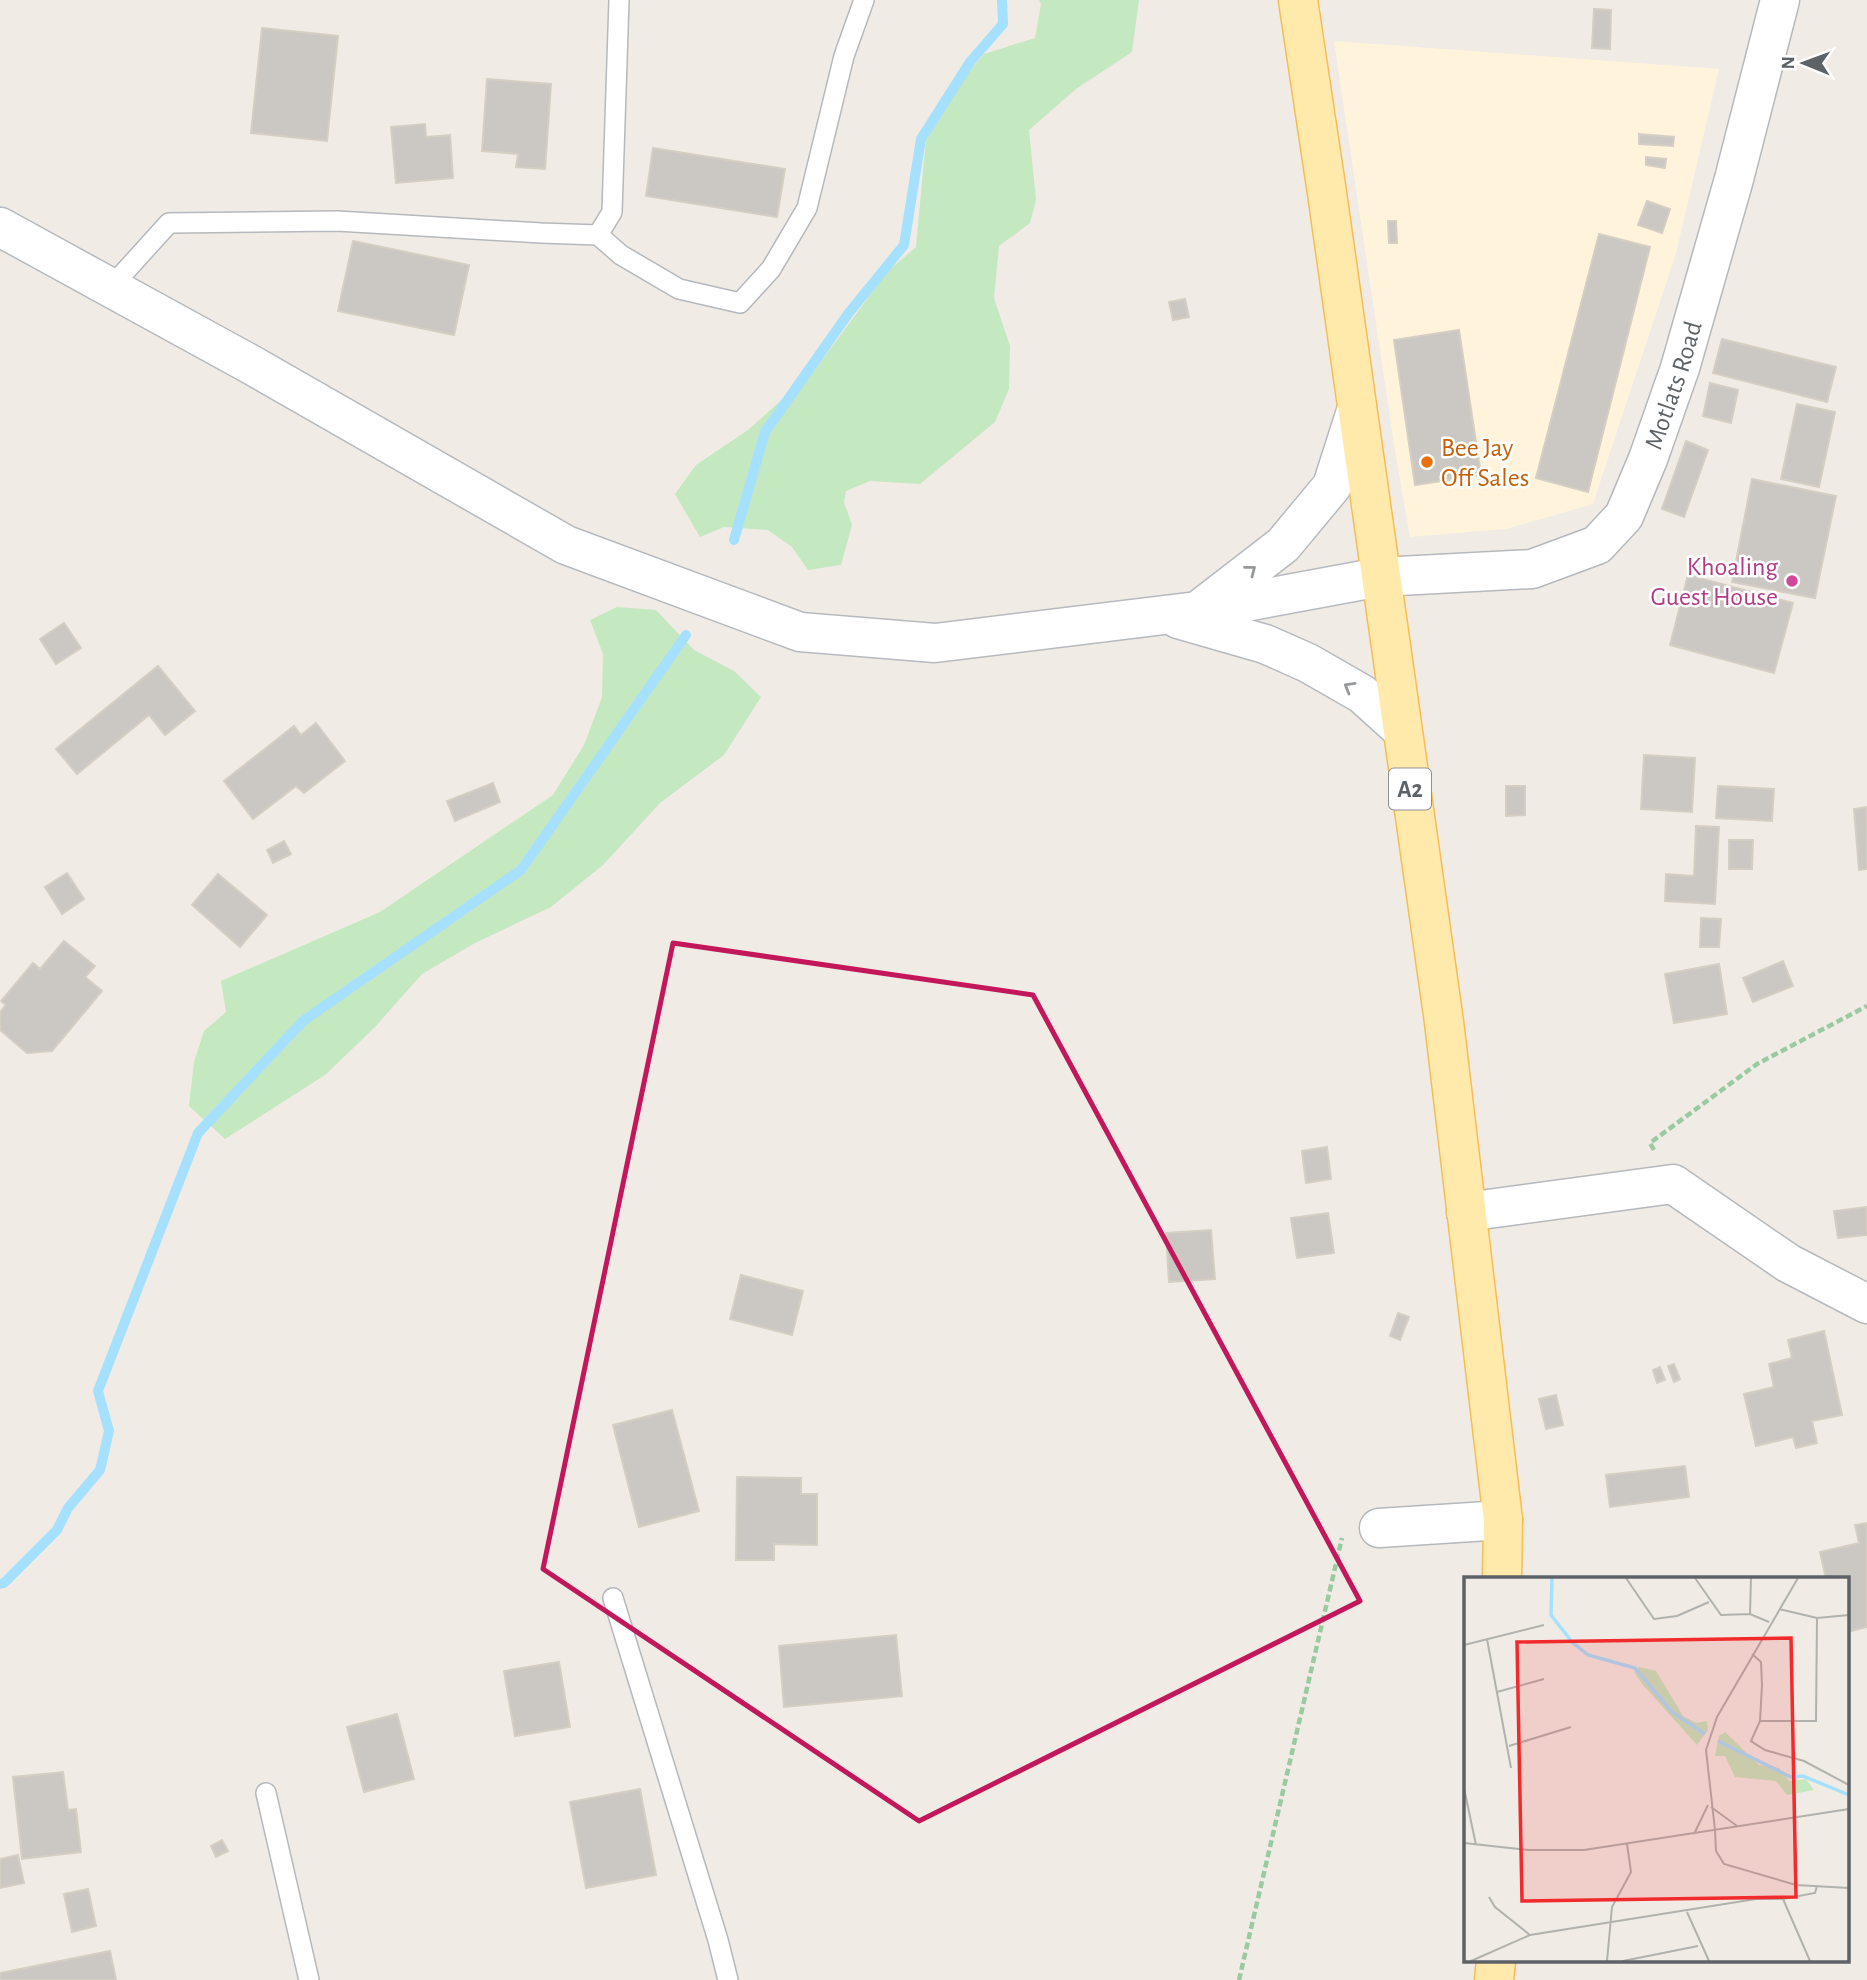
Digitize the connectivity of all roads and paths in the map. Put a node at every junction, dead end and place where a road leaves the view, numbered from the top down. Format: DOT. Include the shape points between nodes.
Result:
graph roads {
  1 [pos="619,0"];
  2 [pos="864,0"];
  3 [pos="1298,0"];
  4 [pos="1780,0"];
  5 [pos="0,227"];
  6 [pos="598,235"];
  7 [pos="110,288"];
  8 [pos="1357,408"];
  9 [pos="1380,577"];
  10 [pos="1181,613"];
  11 [pos="1402,730"];
  12 [pos="1867,1006"];
  13 [pos="1673,1184"];
  14 [pos="1466,1212"];
  15 [pos="1867,1304"];
  16 [pos="1503,1520"];
  17 [pos="1379,1528"];
  18 [pos="1502,1577"];
  19 [pos="613,1598"];
  20 [pos="266,1793"];
  21 [pos="1496,1962"];
  22 [pos="309,1980"];
  23 [pos="728,1980"];
  24 [pos="1239,1980"];
  25 [pos="1494,1980"];
  1 -- 6 [label="lane" via="612,212"];
  2 -- 6 [label="lane" via="844,56 807,208 771,269 740,303 679,289 621,255"];
  3 -- 8 [label="main road, A2"];
  4 -- 9 [label="main road, Motlats Road" via="1680,368 1623,516 1597,545 1532,569"];
  5 -- 7 [label="main road, Motlats Road"];
  6 -- 7 [label="lane" via="337,221 169,223"];
  7 -- 10 [label="main road, Motlats Road" via="566,545 800,632 935,643"];
  8 -- 9 [label="main road, A2"];
  10 -- 8 [label="main road, one-way" via="1283,545 1332,486"];
  9 -- 10 [label="main road, Motlats Road"];
  9 -- 11 [label="main road, A2"];
  11 -- 10 [label="main road, one-way" via="1362,694 1308,663"];
  11 -- 14 [label="main road, A2"];
  12 -- 13 [label="path" via="1757,1064 1650,1143"];
  13 -- 14 [label="main road"];
  13 -- 15 [label="main road" via="1788,1263"];
  14 -- 16 [label="main road, A2"];
  16 -- 17 [label="main road"];
  16 -- 18 [label="main road, A2"];
  17 -- 24 [label="path" via="1340,1539"];
  19 -- 23 [label="lane"];
  20 -- 22 [label="lane"];
  21 -- 25 [label="main road"];
}
